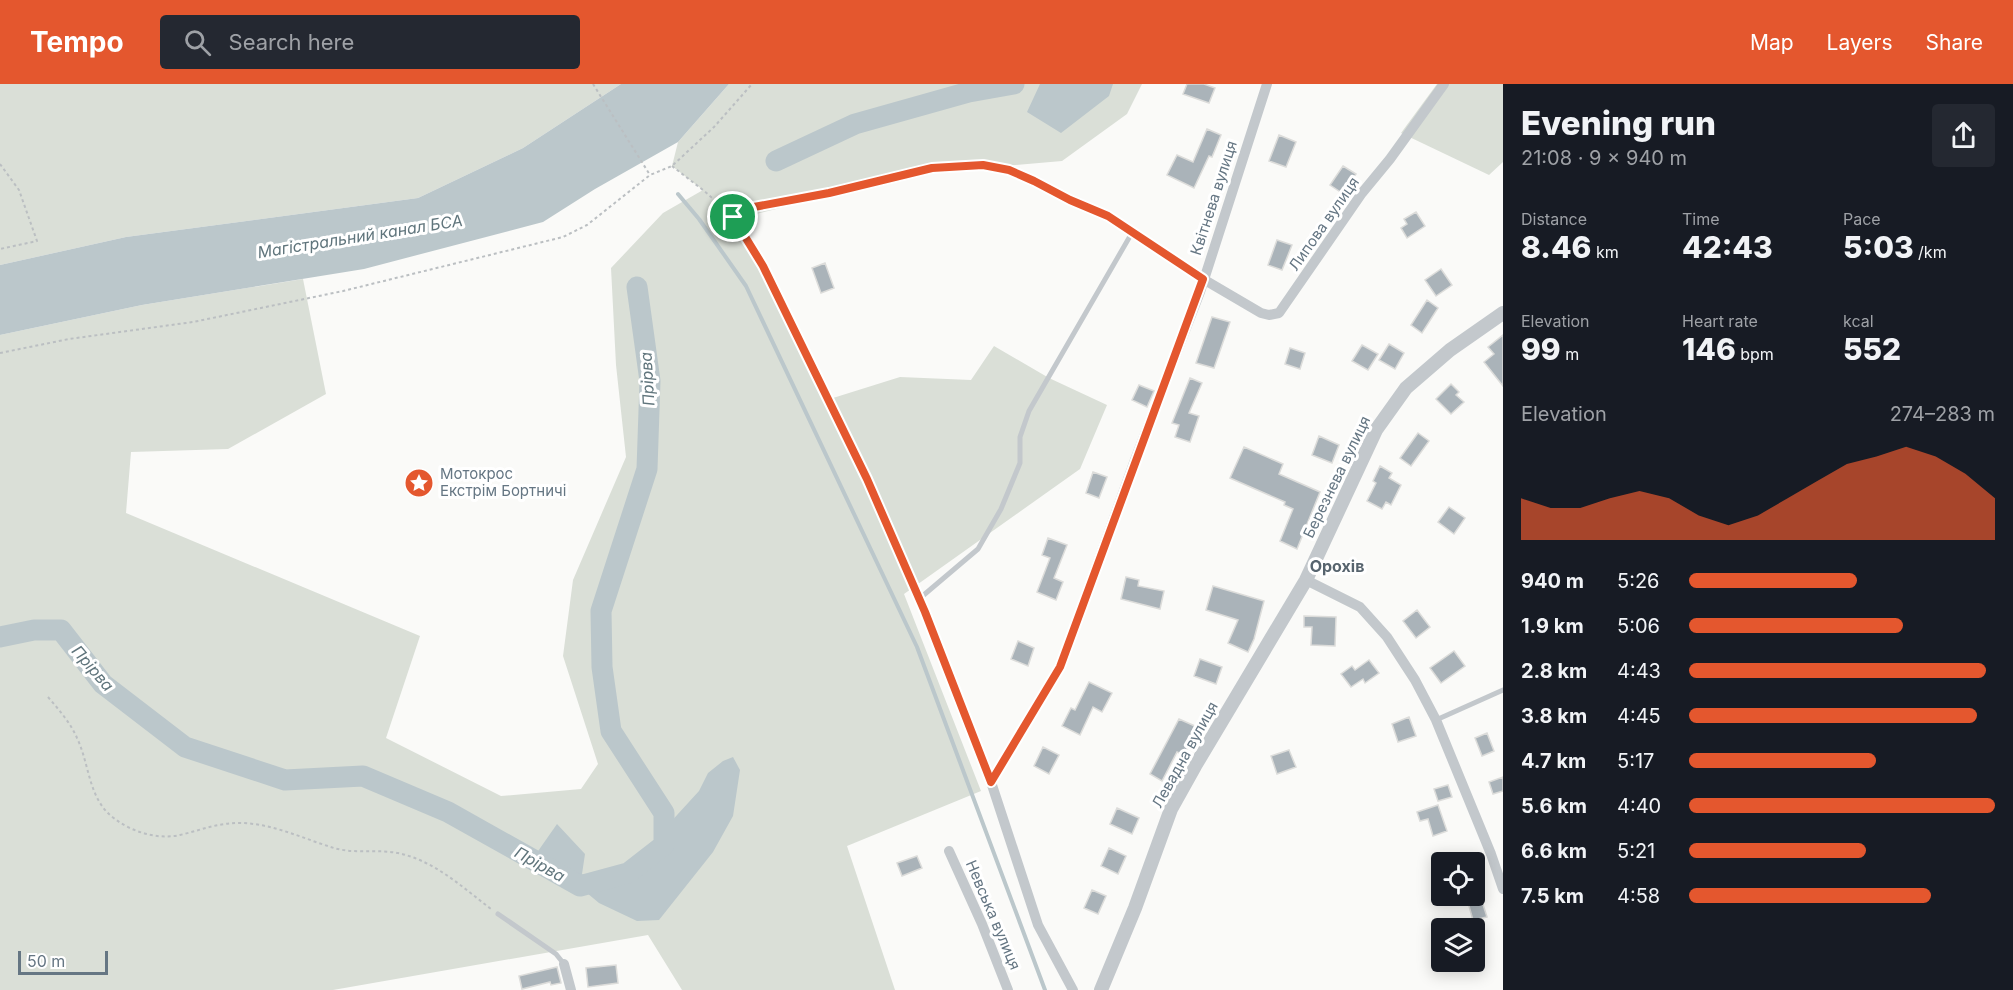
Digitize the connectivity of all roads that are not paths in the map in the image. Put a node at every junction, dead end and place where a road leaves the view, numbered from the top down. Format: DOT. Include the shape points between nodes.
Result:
graph roads {
  1 [pos="1267,84"];
  2 [pos="1444,84"];
  3 [pos="733,217"];
  4 [pos="1133,231"];
  5 [pos="1203,279"];
  6 [pos="1503,313"];
  7 [pos="1306,580"];
  8 [pos="920,599"];
  9 [pos="1503,690"];
  10 [pos="1436,720"];
  11 [pos="949,851"];
  12 [pos="1503,889"];
  13 [pos="498,914"];
  14 [pos="564,964"];
  15 [pos="571,990"];
  16 [pos="1008,990"];
  17 [pos="1073,990"];
  18 [pos="1101,990"];
  1 -- 5 [label="street, Квітнева вулиця"];
  2 -- 5 [label="street, Липова вулиця" via="1356,201 1279,313 1261,312"];
  3 -- 4 [label="lane" via="754,207 932,168 983,165 1009,170"];
  4 -- 5 [label="lane"];
  4 -- 8 [label="lane" via="1029,411 1020,437 1020,463 1001,509 978,549"];
  5 -- 17 [label="street, Квітнева вулиця" via="1060,667 991,782 1038,925"];
  6 -- 7 [label="street, Березнева вулиця" via="1450,350 1407,388 1376,430"];
  7 -- 10 [label="street" via="1360,607 1388,637"];
  7 -- 18 [label="street, Левадна вулиця" via="1171,809"];
  9 -- 10 [label="lane"];
  10 -- 12 [label="street"];
  11 -- 16 [label="street, Невська вулиця"];
  13 -- 14 [label="lane" via="556,954"];
  14 -- 15 [label="street"];
}
